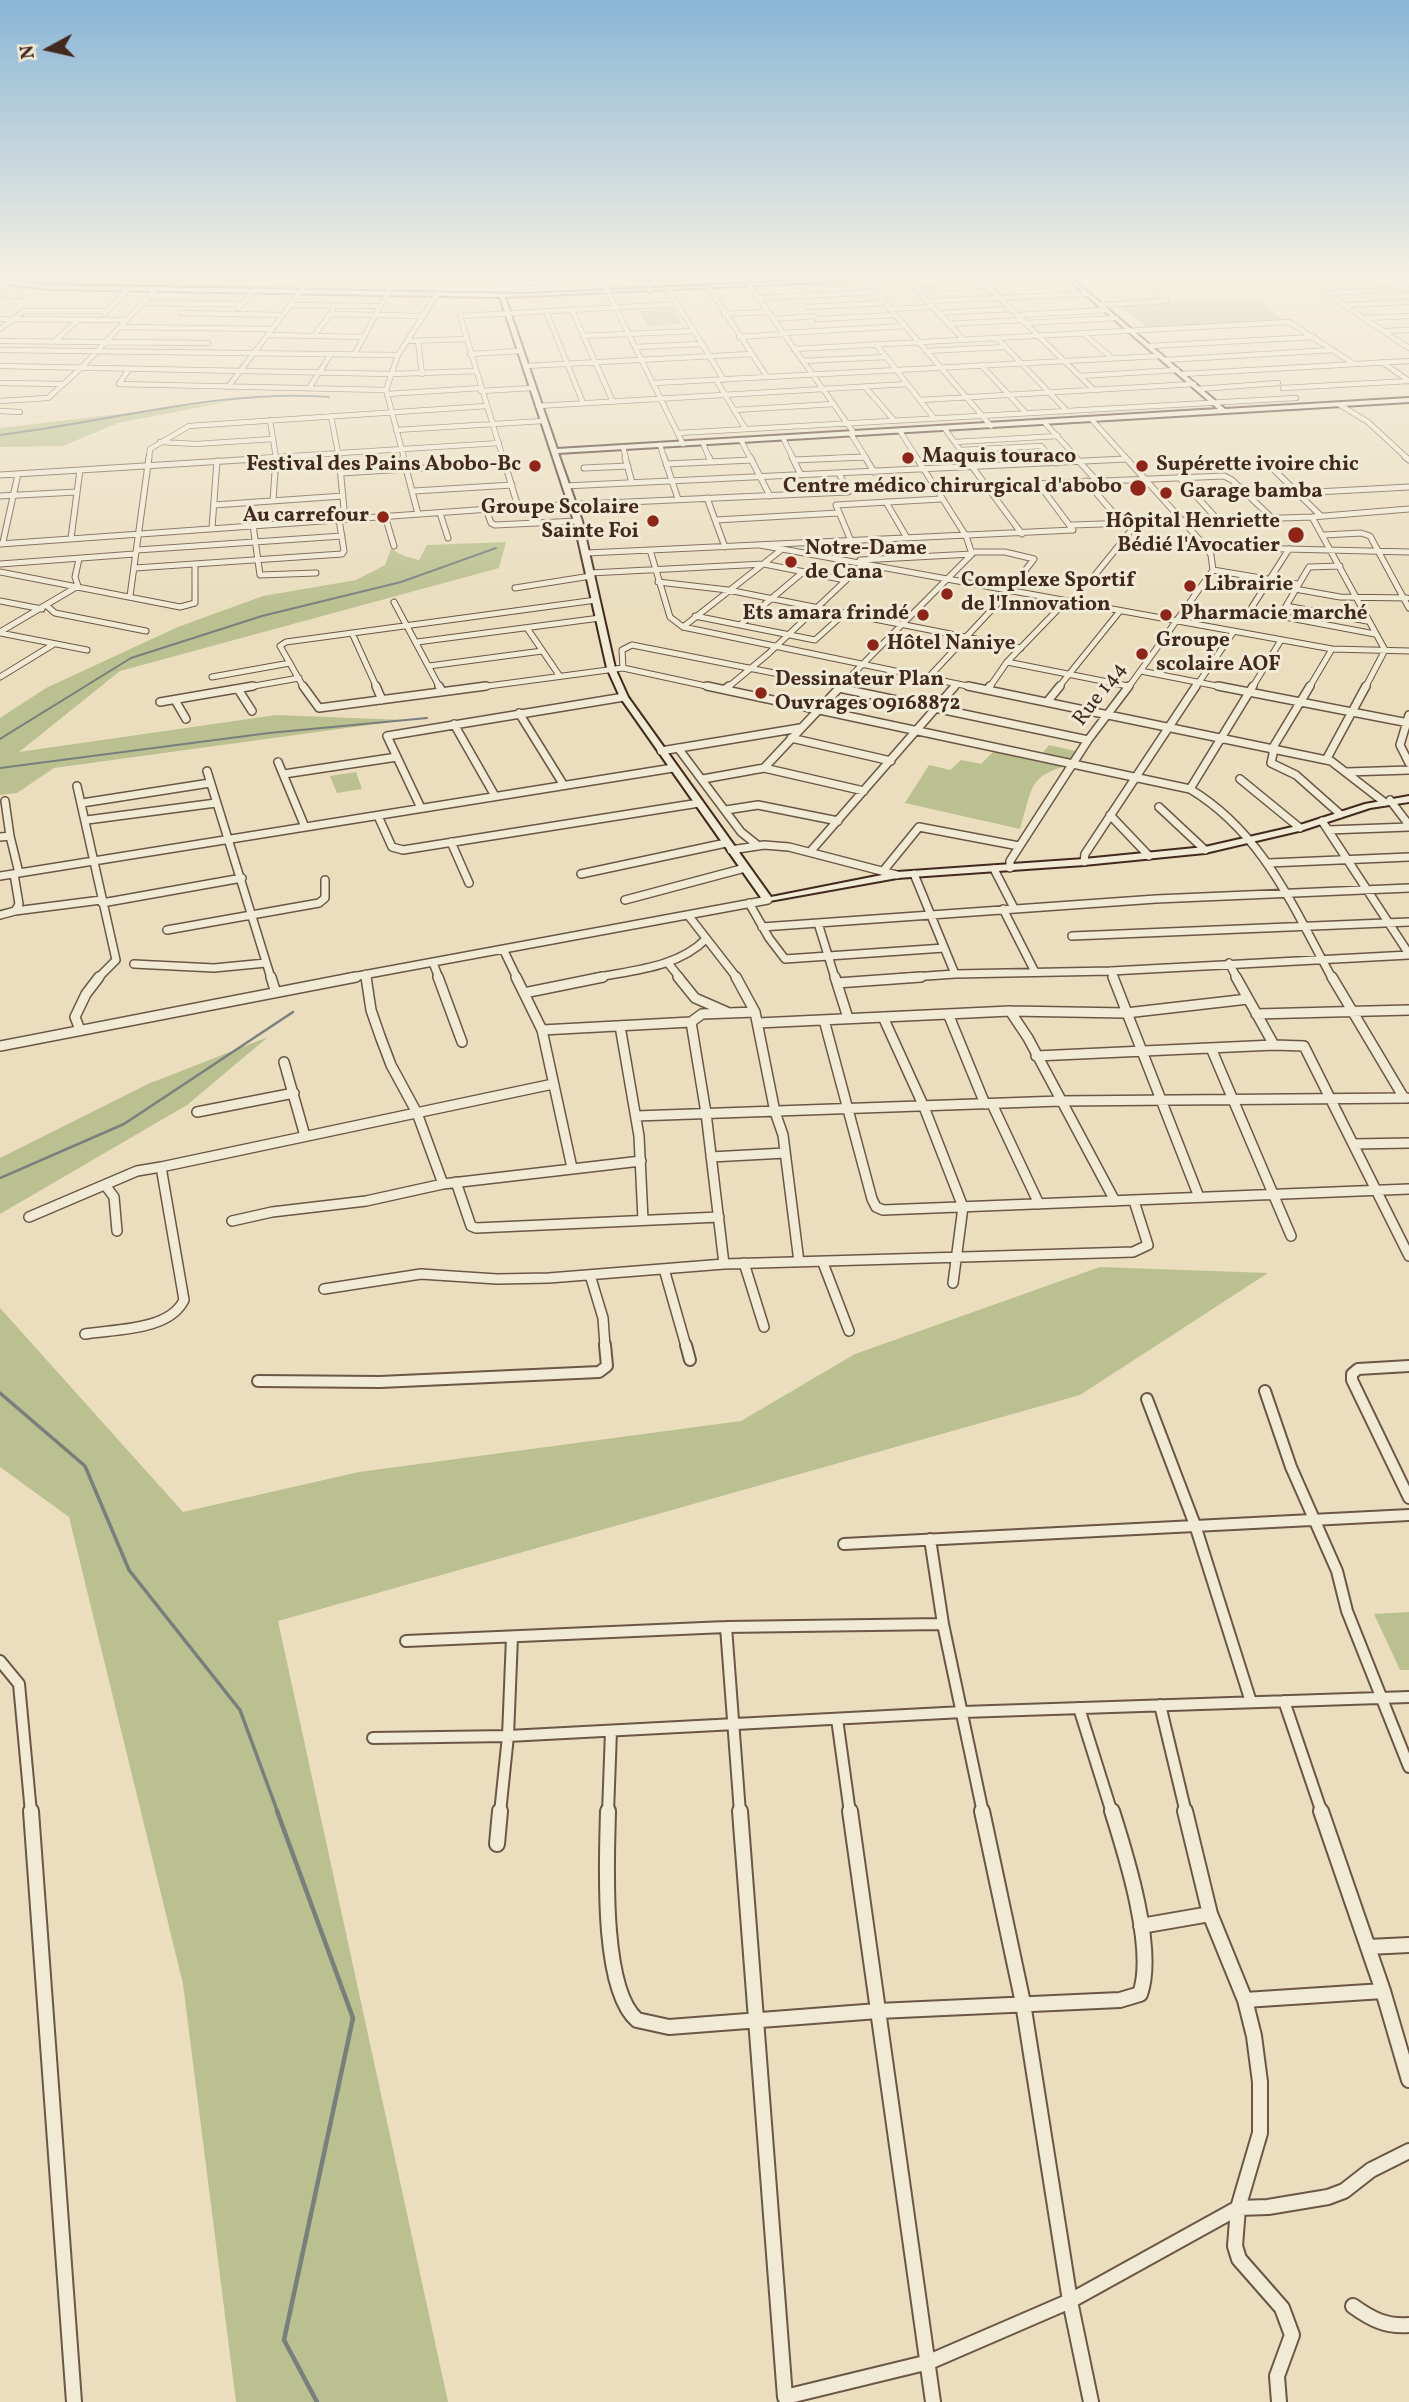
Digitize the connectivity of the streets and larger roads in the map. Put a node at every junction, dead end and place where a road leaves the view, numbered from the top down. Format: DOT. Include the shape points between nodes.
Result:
graph roads {
  1 [pos="59,388"];
  2 [pos="311,388"];
  3 [pos="388,388"];
  4 [pos="529,388"];
  5 [pos="531,388"];
  6 [pos="577,388"];
  7 [pos="606,388"];
  8 [pos="656,388"];
  9 [pos="721,388"];
  10 [pos="850,388"];
  11 [pos="866,388"];
  12 [pos="910,388"];
  13 [pos="958,388"];
  14 [pos="1002,388"];
  15 [pos="1046,388"];
  16 [pos="1159,388"];
  17 [pos="1197,388"];
  18 [pos="1283,388"];
  19 [pos="481,390"];
  20 [pos="824,390"];
  21 [pos="1094,390"];
  22 [pos="387,392"];
  23 [pos="1050,392"];
  24 [pos="1008,395"];
  25 [pos="725,396"];
  26 [pos="966,397"];
  27 [pos="1296,398"];
  28 [pos="660,399"];
  29 [pos="920,400"];
  30 [pos="1409,400"];
  31 [pos="0,401"];
  32 [pos="613,402"];
  33 [pos="1214,402"];
  34 [pos="583,403"];
  35 [pos="834,404"];
  36 [pos="1340,405"];
  37 [pos="486,406"];
  38 [pos="538,406"];
  39 [pos="1307,407"];
  40 [pos="734,410"];
  41 [pos="1066,410"];
  42 [pos="0,411"];
  43 [pos="20,412"];
  44 [pos="391,412"];
  45 [pos="1025,412"];
  46 [pos="1225,412"];
  47 [pos="981,414"];
  48 [pos="331,416"];
  49 [pos="933,417"];
  50 [pos="893,419"];
  51 [pos="270,420"];
  52 [pos="1093,420"];
  53 [pos="543,421"];
  54 [pos="847,422"];
  55 [pos="1045,423"];
  56 [pos="493,425"];
  57 [pos="991,426"];
  58 [pos="745,428"];
  59 [pos="944,429"];
  60 [pos="396,430"];
  61 [pos="900,431"];
  62 [pos="678,433"];
  63 [pos="853,433"];
  64 [pos="1058,436"];
  65 [pos="783,438"];
  66 [pos="272,439"];
  67 [pos="741,440"];
  68 [pos="160,442"];
  69 [pos="955,442"];
  70 [pos="499,443"];
  71 [pos="703,443"];
  72 [pos="683,444"];
  73 [pos="660,445"];
  74 [pos="623,447"];
  75 [pos="401,449"];
  76 [pos="960,450"];
  77 [pos="553,452"];
  78 [pos="339,454"];
  79 [pos="865,457"];
  80 [pos="276,458"];
  81 [pos="751,460"];
  82 [pos="794,460"];
  83 [pos="1126,460"];
  84 [pos="1409,460"];
  85 [pos="217,461"];
  86 [pos="1081,461"];
  87 [pos="711,462"];
  88 [pos="505,463"];
  89 [pos="1056,463"];
  90 [pos="1267,463"];
  91 [pos="666,464"];
  92 [pos="146,466"];
  93 [pos="628,466"];
  94 [pos="971,467"];
  95 [pos="584,468"];
  96 [pos="408,469"];
  97 [pos="80,470"];
  98 [pos="922,470"];
  99 [pos="874,472"];
  100 [pos="341,473"];
  101 [pos="839,473"];
  102 [pos="18,474"];
  103 [pos="0,475"];
  104 [pos="801,475"];
  105 [pos="761,477"];
  106 [pos="1179,477"];
  107 [pos="1144,479"];
  108 [pos="1096,480"];
  109 [pos="1086,481"];
  110 [pos="673,482"];
  111 [pos="632,483"];
  112 [pos="1038,483"];
  113 [pos="512,485"];
  114 [pos="565,486"];
  115 [pos="988,486"];
  116 [pos="1409,487"];
  117 [pos="935,488"];
  118 [pos="77,492"];
  119 [pos="414,492"];
  120 [pos="1298,493"];
  121 [pos="13,495"];
  122 [pos="0,496"];
  123 [pos="343,496"];
  124 [pos="770,496"];
  125 [pos="707,498"];
  126 [pos="678,499"];
  127 [pos="942,499"];
  128 [pos="273,501"];
  129 [pos="886,502"];
  130 [pos="214,505"];
  131 [pos="572,505"];
  132 [pos="518,507"];
  133 [pos="486,509"];
  134 [pos="1409,511"];
  135 [pos="440,513"];
  136 [pos="838,513"];
  137 [pos="418,514"];
  138 [pos="385,516"];
  139 [pos="1321,516"];
  140 [pos="1312,517"];
  141 [pos="1272,518"];
  142 [pos="342,519"];
  143 [pos="716,520"];
  144 [pos="1219,520"];
  145 [pos="578,521"];
  146 [pos="1183,522"];
  147 [pos="1122,523"];
  148 [pos="1137,523"];
  149 [pos="253,525"];
  150 [pos="3,526"];
  151 [pos="1072,526"];
  152 [pos="212,528"];
  153 [pos="138,533"];
  154 [pos="1023,534"];
  155 [pos="1324,535"];
  156 [pos="342,536"];
  157 [pos="966,536"];
  158 [pos="71,538"];
  159 [pos="448,538"];
  160 [pos="907,538"];
  161 [pos="851,541"];
  162 [pos="256,542"];
  163 [pos="1,543"];
  164 [pos="760,545"];
  165 [pos="394,546"];
  166 [pos="726,547"];
  167 [pos="1206,547"];
  168 [pos="1289,549"];
  169 [pos="650,550"];
  170 [pos="781,550"];
  171 [pos="1332,550"];
  172 [pos="136,552"];
  173 [pos="1379,552"];
  174 [pos="1409,552"];
  175 [pos="587,553"];
  176 [pos="972,553"];
  177 [pos="79,559"];
  178 [pos="259,559"];
  179 [pos="844,560"];
  180 [pos="0,564"];
  181 [pos="195,564"];
  182 [pos="764,564"];
  183 [pos="863,564"];
  184 [pos="1340,566"];
  185 [pos="135,568"];
  186 [pos="655,569"];
  187 [pos="1213,570"];
  188 [pos="0,572"];
  189 [pos="803,572"];
  190 [pos="316,573"];
  191 [pos="590,575"];
  192 [pos="1095,575"];
  193 [pos="948,579"];
  194 [pos="1272,579"];
  195 [pos="845,580"];
  196 [pos="658,582"];
  197 [pos="78,586"];
  198 [pos="1296,586"];
  199 [pos="515,588"];
  200 [pos="728,590"];
  201 [pos="1010,590"];
  202 [pos="130,596"];
  203 [pos="773,598"];
  204 [pos="1357,598"];
  205 [pos="1406,598"];
  206 [pos="596,600"];
  207 [pos="0,601"];
  208 [pos="1066,601"];
  209 [pos="394,602"];
  210 [pos="817,607"];
  211 [pos="44,608"];
  212 [pos="1409,608"];
  213 [pos="1120,611"];
  214 [pos="846,612"];
  215 [pos="695,616"];
  216 [pos="600,618"];
  217 [pos="1178,621"];
  218 [pos="1367,621"];
  219 [pos="904,624"];
  220 [pos="740,625"];
  221 [pos="409,626"];
  222 [pos="683,627"];
  223 [pos="527,628"];
  224 [pos="146,631"];
  225 [pos="1234,631"];
  226 [pos="0,632"];
  227 [pos="352,633"];
  228 [pos="1374,634"];
  229 [pos="787,635"];
  230 [pos="964,636"];
  231 [pos="1281,640"];
  232 [pos="417,642"];
  233 [pos="54,644"];
  234 [pos="773,647"];
  235 [pos="1021,648"];
  236 [pos="1332,649"];
  237 [pos="87,650"];
  238 [pos="1385,650"];
  239 [pos="542,651"];
  240 [pos="1409,651"];
  241 [pos="1007,662"];
  242 [pos="290,663"];
  243 [pos="862,665"];
  244 [pos="429,666"];
  245 [pos="611,668"];
  246 [pos="623,668"];
  247 [pos="751,668"];
  248 [pos="1141,671"];
  249 [pos="779,674"];
  250 [pos="1067,674"];
  251 [pos="559,675"];
  252 [pos="0,677"];
  253 [pos="212,677"];
  254 [pos="299,678"];
  255 [pos="927,679"];
  256 [pos="1197,683"];
  257 [pos="957,684"];
  258 [pos="1128,686"];
  259 [pos="839,688"];
  260 [pos="238,689"];
  261 [pos="725,689"];
  262 [pos="987,690"];
  263 [pos="442,691"];
  264 [pos="1250,692"];
  265 [pos="624,697"];
  266 [pos="176,700"];
  267 [pos="383,700"];
  268 [pos="160,702"];
  269 [pos="1047,702"];
  270 [pos="1300,702"];
  271 [pos="938,709"];
  272 [pos="817,710"];
  273 [pos="252,711"];
  274 [pos="1354,712"];
  275 [pos="519,713"];
  276 [pos="1107,715"];
  277 [pos="186,719"];
  278 [pos="1408,720"];
  279 [pos="454,724"];
  280 [pos="800,727"];
  281 [pos="1168,728"];
  282 [pos="918,731"];
  283 [pos="791,738"];
  284 [pos="1218,739"];
  285 [pos="1088,740"];
  286 [pos="1399,744"];
  287 [pos="1409,744"];
  288 [pos="678,748"];
  289 [pos="1273,749"];
  290 [pos="661,751"];
  291 [pos="397,757"];
  292 [pos="1326,760"];
  293 [pos="891,761"];
  294 [pos="278,762"];
  295 [pos="1409,763"];
  296 [pos="1072,766"];
  297 [pos="673,768"];
  298 [pos="764,768"];
  299 [pos="1409,770"];
  300 [pos="207,771"];
  301 [pos="1347,772"];
  302 [pos="284,774"];
  303 [pos="1133,778"];
  304 [pos="702,779"];
  305 [pos="1240,779"];
  306 [pos="210,783"];
  307 [pos="563,785"];
  308 [pos="77,786"];
  309 [pos="1190,789"];
  310 [pos="864,791"];
  311 [pos="495,796"];
  312 [pos="1409,799"];
  313 [pos="5,801"];
  314 [pos="1387,801"];
  315 [pos="82,803"];
  316 [pos="216,803"];
  317 [pos="699,803"];
  318 [pos="1159,807"];
  319 [pos="421,808"];
  320 [pos="726,810"];
  321 [pos="1340,814"];
  322 [pos="1110,815"];
  323 [pos="378,816"];
  324 [pos="87,820"];
  325 [pos="838,821"];
  326 [pos="1322,821"];
  327 [pos="1409,826"];
  328 [pos="305,827"];
  329 [pos="1300,828"];
  330 [pos="1328,830"];
  331 [pos="10,836"];
  332 [pos="0,837"];
  333 [pos="230,839"];
  334 [pos="1252,839"];
  335 [pos="451,842"];
  336 [pos="756,844"];
  337 [pos="729,846"];
  338 [pos="1019,846"];
  339 [pos="1205,850"];
  340 [pos="810,852"];
  341 [pos="1149,856"];
  342 [pos="1409,857"];
  343 [pos="1347,860"];
  344 [pos="93,861"];
  345 [pos="1084,862"];
  346 [pos="1269,863"];
  347 [pos="745,868"];
  348 [pos="1010,868"];
  349 [pos="994,869"];
  350 [pos="884,870"];
  351 [pos="17,873"];
  352 [pos="581,874"];
  353 [pos="914,874"];
  354 [pos="897,875"];
  355 [pos="0,876"];
  356 [pos="242,878"];
  357 [pos="324,880"];
  358 [pos="469,883"];
  359 [pos="1409,888"];
  360 [pos="1367,890"];
  361 [pos="1287,894"];
  362 [pos="625,900"];
  363 [pos="768,900"];
  364 [pos="101,901"];
  365 [pos="749,904"];
  366 [pos="1014,908"];
  367 [pos="1003,909"];
  368 [pos="15,911"];
  369 [pos="930,914"];
  370 [pos="0,915"];
  371 [pos="688,915"];
  372 [pos="254,916"];
  373 [pos="1390,922"];
  374 [pos="1409,922"];
  375 [pos="818,923"];
  376 [pos="1304,926"];
  377 [pos="762,927"];
  378 [pos="167,930"];
  379 [pos="1072,936"];
  380 [pos="706,939"];
  381 [pos="944,948"];
  382 [pos="504,951"];
  383 [pos="1409,954"];
  384 [pos="828,956"];
  385 [pos="1321,958"];
  386 [pos="266,963"];
  387 [pos="433,963"];
  388 [pos="668,963"];
  389 [pos="1229,963"];
  390 [pos="134,964"];
  391 [pos="1111,971"];
  392 [pos="1035,972"];
  393 [pos="366,974"];
  394 [pos="955,974"];
  395 [pos="837,983"];
  396 [pos="275,990"];
  397 [pos="524,993"];
  398 [pos="1248,999"];
  399 [pos="1409,1010"];
  400 [pos="1010,1011"];
  401 [pos="755,1012"];
  402 [pos="1351,1012"];
  403 [pos="728,1013"];
  404 [pos="1126,1013"];
  405 [pos="1256,1014"];
  406 [pos="949,1016"];
  407 [pos="883,1017"];
  408 [pos="848,1018"];
  409 [pos="824,1020"];
  410 [pos="691,1022"];
  411 [pos="758,1023"];
  412 [pos="620,1026"];
  413 [pos="80,1030"];
  414 [pos="542,1030"];
  415 [pos="463,1042"];
  416 [pos="1274,1045"];
  417 [pos="0,1046"];
  418 [pos="1211,1048"];
  419 [pos="1141,1051"];
  420 [pos="1036,1056"];
  421 [pos="284,1062"];
  422 [pos="553,1084"];
  423 [pos="294,1093"];
  424 [pos="1407,1098"];
  425 [pos="1160,1100"];
  426 [pos="1333,1100"];
  427 [pos="1060,1101"];
  428 [pos="1235,1101"];
  429 [pos="989,1104"];
  430 [pos="924,1107"];
  431 [pos="846,1110"];
  432 [pos="197,1112"];
  433 [pos="775,1112"];
  434 [pos="417,1113"];
  435 [pos="706,1113"];
  436 [pos="636,1116"];
  437 [pos="305,1136"];
  438 [pos="1409,1143"];
  439 [pos="1353,1144"];
  440 [pos="785,1153"];
  441 [pos="711,1157"];
  442 [pos="641,1161"];
  443 [pos="161,1167"];
  444 [pos="572,1168"];
  445 [pos="456,1182"];
  446 [pos="443,1184"];
  447 [pos="105,1185"];
  448 [pos="1409,1189"];
  449 [pos="1375,1191"];
  450 [pos="1274,1195"];
  451 [pos="1199,1197"];
  452 [pos="1115,1201"];
  453 [pos="1133,1201"];
  454 [pos="1039,1204"];
  455 [pos="963,1207"];
  456 [pos="29,1217"];
  457 [pos="719,1217"];
  458 [pos="643,1220"];
  459 [pos="232,1222"];
  460 [pos="117,1231"];
  461 [pos="1290,1236"];
  462 [pos="1406,1244"];
  463 [pos="957,1256"];
  464 [pos="1409,1256"];
  465 [pos="799,1262"];
  466 [pos="823,1263"];
  467 [pos="724,1264"];
  468 [pos="744,1264"];
  469 [pos="664,1269"];
  470 [pos="590,1275"];
  471 [pos="953,1283"];
  472 [pos="324,1289"];
  473 [pos="764,1327"];
  474 [pos="849,1331"];
  475 [pos="85,1334"];
  476 [pos="690,1360"];
  477 [pos="1409,1366"];
  478 [pos="258,1381"];
  479 [pos="1265,1391"];
  480 [pos="1147,1399"];
  481 [pos="1409,1499"];
  482 [pos="1409,1515"];
  483 [pos="1312,1519"];
  484 [pos="1195,1525"];
  485 [pos="930,1539"];
  486 [pos="844,1544"];
  487 [pos="943,1624"];
  488 [pos="726,1627"];
  489 [pos="512,1637"];
  490 [pos="406,1641"];
  491 [pos="0,1661"];
  492 [pos="1409,1697"];
  493 [pos="1382,1698"];
  494 [pos="1284,1701"];
  495 [pos="1251,1702"];
  496 [pos="1160,1705"];
  497 [pos="1079,1708"];
  498 [pos="963,1712"];
  499 [pos="837,1719"];
  500 [pos="735,1726"];
  501 [pos="611,1731"];
  502 [pos="508,1736"];
  503 [pos="373,1738"];
  504 [pos="1409,1767"];
  505 [pos="497,1844"];
  506 [pos="1210,1914"];
  507 [pos="1141,1926"];
  508 [pos="1409,1945"];
  509 [pos="1368,1947"];
  510 [pos="1383,1991"];
  511 [pos="1245,2000"];
  512 [pos="1023,2003"];
  513 [pos="878,2011"];
  514 [pos="757,2022"];
  515 [pos="1409,2080"];
  516 [pos="1409,2151"];
  517 [pos="1238,2208"];
  518 [pos="1070,2301"];
  519 [pos="1353,2306"];
  520 [pos="1409,2325"];
  521 [pos="929,2362"];
  522 [pos="786,2399"];
  523 [pos="74,2402"];
  524 [pos="933,2402"];
  525 [pos="1091,2402"];
  526 [pos="1279,2402"];
  1 -- 31 [label="street" via="48,398"];
  2 -- 22 [label="street"];
  3 -- 22 [label="street"];
  4 -- 19 [label="street"];
  5 -- 38 [label="street"];
  6 -- 34 [label="street"];
  7 -- 32 [label="street"];
  8 -- 28 [label="street"];
  9 -- 25 [label="street"];
  10 -- 20 [label="street"];
  11 -- 50 [label="street"];
  12 -- 29 [label="street"];
  13 -- 26 [label="street"];
  14 -- 24 [label="street"];
  15 -- 23 [label="street"];
  16 -- 21 [label="street"];
  17 -- 33 [label="street"];
  18 -- 27 [label="street"];
  19 -- 22 [label="street"];
  19 -- 37 [label="street"];
  20 -- 25 [label="street"];
  20 -- 35 [label="street"];
  21 -- 23 [label="street"];
  22 -- 44 [label="street"];
  23 -- 24 [label="street"];
  23 -- 41 [label="street"];
  24 -- 26 [label="street"];
  24 -- 45 [label="street"];
  25 -- 28 [label="street"];
  25 -- 40 [label="street"];
  26 -- 29 [label="street"];
  26 -- 47 [label="street"];
  27 -- 33 [label="street"];
  27 -- 39 [label="street"];
  28 -- 32 [label="street"];
  28 -- 62 [label="street"];
  29 -- 49 [label="street"];
  30 -- 36 [label="street"];
  32 -- 34 [label="street"];
  33 -- 41 [label="street"];
  33 -- 46 [label="street"];
  34 -- 38 [label="street"];
  35 -- 40 [label="street"];
  35 -- 54 [label="street"];
  36 -- 39 [label="street"];
  36 -- 84 [label="street" via="1367,422"];
  37 -- 44 [label="street"];
  37 -- 56 [label="street"];
  38 -- 53 [label="street"];
  39 -- 46 [label="street"];
  40 -- 58 [label="street"];
  41 -- 45 [label="street"];
  42 -- 43 [label="street"];
  44 -- 48 [label="street"];
  44 -- 60 [label="street"];
  45 -- 47 [label="street"];
  46 -- 52 [label="street"];
  47 -- 49 [label="street"];
  47 -- 57 [label="street"];
  48 -- 51 [label="street"];
  48 -- 78 [label="street"];
  49 -- 50 [label="street"];
  50 -- 54 [label="street"];
  51 -- 66 [label="street"];
  51 -- 68 [label="street" via="192,425"];
  52 -- 55 [label="street"];
  52 -- 83 [label="street"];
  53 -- 56 [label="street"];
  53 -- 77 [label="street"];
  54 -- 58 [label="street"];
  54 -- 63 [label="street"];
  55 -- 57 [label="street"];
  55 -- 64 [label="street"];
  56 -- 60 [label="street"];
  56 -- 70 [label="street"];
  57 -- 59 [label="street"];
  58 -- 62 [label="street"];
  59 -- 61 [label="street"];
  59 -- 69 [label="street"];
  60 -- 75 [label="street"];
  61 -- 63 [label="street"];
  61 -- 98 [label="street"];
  62 -- 72 [label="street"];
  63 -- 65 [label="street"];
  63 -- 79 [label="street"];
  64 -- 69 [label="street"];
  64 -- 86 [label="street"];
  65 -- 67 [label="street"];
  65 -- 82 [label="street"];
  66 -- 68 [label="street"];
  66 -- 80 [label="street"];
  67 -- 71 [label="street"];
  67 -- 81 [label="street"];
  68 -- 92 [label="street" via="150,449"];
  69 -- 76 [label="street"];
  70 -- 75 [label="street"];
  70 -- 88 [label="street"];
  71 -- 72 [label="street"];
  71 -- 87 [label="street"];
  72 -- 73 [label="street"];
  73 -- 74 [label="street"];
  73 -- 91 [label="street"];
  74 -- 77 [label="street"];
  74 -- 93 [label="street"];
  75 -- 78 [label="street"];
  75 -- 96 [label="street"];
  76 -- 89 [label="street" via="1041,446"];
  76 -- 94 [label="street"];
  77 -- 114 [label="street"];
  78 -- 80 [label="street"];
  78 -- 100 [label="street"];
  79 -- 82 [label="street"];
  79 -- 99 [label="street"];
  80 -- 85 [label="street"];
  80 -- 128 [label="street"];
  81 -- 87 [label="street"];
  81 -- 105 [label="street"];
  82 -- 104 [label="street"];
  83 -- 86 [label="street"];
  83 -- 107 [label="street"];
  85 -- 92 [label="street"];
  85 -- 130 [label="street"];
  86 -- 89 [label="street"];
  86 -- 108 [label="street"];
  87 -- 91 [label="street"];
  88 -- 96 [label="street"];
  88 -- 113 [label="street"];
  89 -- 94 [label="street"];
  90 -- 120 [label="street"];
  91 -- 110 [label="street"];
  92 -- 97 [label="street"];
  92 -- 153 [label="street"];
  93 -- 95 [label="street"];
  93 -- 111 [label="street"];
  94 -- 98 [label="street"];
  94 -- 115 [label="street"];
  96 -- 100 [label="street"];
  96 -- 119 [label="street"];
  97 -- 102 [label="street"];
  97 -- 118 [label="street"];
  98 -- 99 [label="street"];
  98 -- 117 [label="street"];
  99 -- 101 [label="street"];
  100 -- 123 [label="street"];
  101 -- 104 [label="street"];
  101 -- 124 [label="street" via="848,492"];
  102 -- 103 [label="street"];
  102 -- 121 [label="street"];
  104 -- 105 [label="street"];
  105 -- 110 [label="street"];
  105 -- 124 [label="street"];
  106 -- 107 [label="street"];
  106 -- 141 [label="street" via="1229,477"];
  106 -- 144 [label="street"];
  107 -- 108 [label="street"];
  107 -- 146 [label="street"];
  108 -- 109 [label="street"];
  109 -- 112 [label="street"];
  109 -- 147 [label="street"];
  110 -- 111 [label="street"];
  110 -- 126 [label="street"];
  111 -- 114 [label="street"];
  112 -- 115 [label="street"];
  112 -- 151 [label="street"];
  113 -- 119 [label="street"];
  113 -- 132 [label="street"];
  114 -- 131 [label="street"];
  115 -- 117 [label="street"];
  115 -- 154 [label="street"];
  116 -- 120 [label="street"];
  117 -- 127 [label="street"];
  118 -- 121 [label="street"];
  118 -- 158 [label="street"];
  119 -- 137 [label="street"];
  120 -- 139 [label="street"];
  121 -- 122 [label="street"];
  121 -- 150 [label="street"];
  123 -- 128 [label="street"];
  123 -- 142 [label="street"];
  124 -- 125 [label="street"];
  125 -- 126 [label="street"];
  125 -- 143 [label="street"];
  126 -- 131 [label="street"];
  127 -- 129 [label="street"];
  127 -- 157 [label="street"];
  128 -- 130 [label="street"];
  129 -- 136 [label="street" via="835,505"];
  129 -- 160 [label="street"];
  130 -- 152 [label="street"];
  131 -- 132 [label="street"];
  131 -- 145 [label="street"];
  132 -- 133 [label="street"];
  133 -- 135 [label="street"];
  133 -- 145 [label="street" via="495,525"];
  134 -- 139 [label="street"];
  135 -- 137 [label="street"];
  135 -- 159 [label="street"];
  136 -- 143 [label="street"];
  136 -- 161 [label="street"];
  137 -- 138 [label="street"];
  138 -- 142 [label="street"];
  138 -- 165 [label="street"];
  139 -- 140 [label="street"];
  140 -- 141 [label="street"];
  140 -- 155 [label="street"];
  141 -- 144 [label="street"];
  142 -- 149 [label="street"];
  142 -- 156 [label="street"];
  143 -- 166 [label="street"];
  144 -- 146 [label="street"];
  145 -- 175 [label="street"];
  146 -- 148 [label="street"];
  146 -- 167 [label="street"];
  147 -- 148 [label="street"];
  147 -- 151 [label="street"];
  148 -- 192 [label="street"];
  149 -- 152 [label="street"];
  149 -- 162 [label="street"];
  150 -- 163 [label="street"];
  151 -- 154 [label="street" via="1073,530"];
  152 -- 153 [label="street"];
  153 -- 158 [label="street"];
  153 -- 172 [label="street"];
  154 -- 157 [label="street"];
  155 -- 171 [label="street"];
  155 -- 173 [label="street" via="1366,534"];
  156 -- 162 [label="street"];
  156 -- 178 [label="street" via="342,554"];
  157 -- 160 [label="street"];
  157 -- 176 [label="street"];
  158 -- 163 [label="street"];
  160 -- 161 [label="street"];
  161 -- 164 [label="street"];
  162 -- 172 [label="street"];
  162 -- 178 [label="street"];
  164 -- 166 [label="street"];
  164 -- 170 [label="street"];
  166 -- 169 [label="street"];
  167 -- 168 [label="street"];
  167 -- 187 [label="street"];
  168 -- 171 [label="street"];
  168 -- 194 [label="street"];
  169 -- 175 [label="street"];
  169 -- 186 [label="street"];
  170 -- 179 [label="street"];
  170 -- 182 [label="street"];
  171 -- 173 [label="street"];
  171 -- 184 [label="street"];
  172 -- 177 [label="street"];
  172 -- 185 [label="street"];
  173 -- 174 [label="street"];
  173 -- 205 [label="street"];
  175 -- 191 [label="street"];
  176 -- 179 [label="street"];
  176 -- 193 [label="street"];
  176 -- 201 [label="street" via="1034,557"];
  177 -- 180 [label="street"];
  177 -- 197 [label="street"];
  178 -- 181 [label="street"];
  178 -- 190 [label="street" via="262,576"];
  179 -- 183 [label="street"];
  181 -- 185 [label="street"];
  181 -- 202 [label="street" via="195,603 174,607"];
  182 -- 186 [label="street"];
  182 -- 189 [label="street"];
  182 -- 200 [label="street"];
  183 -- 193 [label="street"];
  183 -- 195 [label="street"];
  184 -- 198 [label="street" via="1310,566"];
  184 -- 204 [label="street"];
  185 -- 202 [label="street"];
  186 -- 191 [label="street"];
  186 -- 196 [label="street"];
  187 -- 194 [label="street"];
  187 -- 217 [label="street, Rue 144"];
  188 -- 197 [label="street"];
  189 -- 195 [label="street"];
  189 -- 203 [label="street"];
  191 -- 199 [label="street"];
  191 -- 206 [label="street"];
  193 -- 201 [label="street"];
  193 -- 219 [label="street"];
  194 -- 198 [label="street"];
  194 -- 228 [label="street" via="1252,607 1256,613"];
  195 -- 210 [label="street"];
  196 -- 200 [label="street"];
  196 -- 222 [label="street" via="670,617"];
  197 -- 202 [label="street"];
  197 -- 211 [label="street"];
  198 -- 204 [label="street"];
  198 -- 218 [label="street" via="1286,602 1288,607"];
  200 -- 203 [label="street"];
  200 -- 215 [label="street"];
  201 -- 208 [label="street"];
  201 -- 230 [label="street"];
  203 -- 210 [label="street"];
  203 -- 220 [label="street"];
  204 -- 205 [label="street"];
  204 -- 218 [label="street"];
  205 -- 212 [label="street"];
  206 -- 216 [label="street"];
  206 -- 221 [label="street"];
  207 -- 211 [label="street"];
  208 -- 213 [label="street"];
  208 -- 235 [label="street"];
  209 -- 221 [label="street"];
  210 -- 214 [label="street"];
  210 -- 229 [label="street"];
  211 -- 224 [label="street"];
  211 -- 226 [label="street"];
  213 -- 217 [label="street"];
  213 -- 250 [label="street"];
  214 -- 219 [label="street"];
  214 -- 229 [label="street" via="816,639"];
  215 -- 220 [label="street"];
  215 -- 222 [label="street"];
  216 -- 223 [label="street"];
  216 -- 245 [label="street"];
  217 -- 225 [label="street"];
  217 -- 248 [label="street, Rue 144"];
  218 -- 228 [label="street"];
  219 -- 230 [label="street"];
  219 -- 243 [label="street"];
  220 -- 229 [label="street"];
  221 -- 227 [label="street"];
  221 -- 232 [label="street"];
  222 -- 234 [label="street"];
  223 -- 232 [label="street"];
  223 -- 239 [label="street"];
  225 -- 231 [label="street"];
  225 -- 256 [label="street"];
  226 -- 233 [label="street"];
  227 -- 242 [label="street" via="282,643"];
  227 -- 267 [label="street"];
  228 -- 238 [label="street"];
  229 -- 234 [label="street"];
  230 -- 235 [label="street"];
  230 -- 255 [label="street"];
  231 -- 236 [label="street"];
  231 -- 264 [label="street"];
  232 -- 244 [label="street"];
  233 -- 237 [label="street"];
  233 -- 252 [label="street"];
  234 -- 243 [label="street"];
  234 -- 247 [label="street"];
  235 -- 241 [label="street"];
  236 -- 238 [label="street"];
  236 -- 270 [label="street"];
  238 -- 240 [label="street"];
  238 -- 274 [label="street"];
  239 -- 244 [label="street"];
  239 -- 251 [label="street"];
  241 -- 250 [label="street"];
  241 -- 262 [label="street"];
  242 -- 253 [label="street"];
  242 -- 254 [label="street"];
  243 -- 255 [label="street"];
  243 -- 259 [label="street"];
  244 -- 263 [label="street"];
  245 -- 246 [label="street"];
  245 -- 251 [label="street"];
  245 -- 265 [label="street"];
  246 -- 247 [label="street" via="622,650 632,645"];
  246 -- 261 [label="street"];
  247 -- 249 [label="street"];
  247 -- 261 [label="street"];
  248 -- 256 [label="street"];
  248 -- 258 [label="street, Rue 144"];
  250 -- 258 [label="street"];
  250 -- 269 [label="street"];
  251 -- 263 [label="street"];
  254 -- 260 [label="street"];
  254 -- 267 [label="street" via="319,708"];
  255 -- 257 [label="street"];
  256 -- 264 [label="street"];
  256 -- 281 [label="street"];
  257 -- 262 [label="street"];
  257 -- 271 [label="street"];
  258 -- 276 [label="street, Rue 144"];
  259 -- 271 [label="street"];
  259 -- 272 [label="street"];
  260 -- 266 [label="street"];
  260 -- 273 [label="street"];
  261 -- 272 [label="street"];
  262 -- 269 [label="street"];
  263 -- 267 [label="street"];
  264 -- 270 [label="street"];
  264 -- 284 [label="street"];
  265 -- 275 [label="street"];
  265 -- 290 [label="street"];
  266 -- 268 [label="street"];
  266 -- 277 [label="street"];
  269 -- 276 [label="street"];
  270 -- 274 [label="street"];
  270 -- 289 [label="street"];
  271 -- 282 [label="street"];
  271 -- 285 [label="street"];
  272 -- 280 [label="street"];
  272 -- 282 [label="street"];
  274 -- 278 [label="street"];
  274 -- 292 [label="street"];
  275 -- 279 [label="street"];
  275 -- 307 [label="street"];
  276 -- 281 [label="street"];
  276 -- 285 [label="street, Rue 144"];
  278 -- 286 [label="street"];
  279 -- 291 [label="street" via="387,736"];
  279 -- 311 [label="street"];
  280 -- 283 [label="street"];
  280 -- 288 [label="street"];
  281 -- 284 [label="street"];
  281 -- 303 [label="street"];
  282 -- 293 [label="street"];
  282 -- 296 [label="street"];
  283 -- 293 [label="street"];
  283 -- 298 [label="street"];
  284 -- 289 [label="street"];
  284 -- 309 [label="street"];
  285 -- 296 [label="street, Rue 144"];
  286 -- 287 [label="street"];
  286 -- 295 [label="street"];
  288 -- 290 [label="street"];
  288 -- 304 [label="street"];
  289 -- 292 [label="street"];
  289 -- 321 [label="street" via="1272,765 1296,775"];
  290 -- 297 [label="street"];
  291 -- 302 [label="street"];
  291 -- 319 [label="street"];
  292 -- 301 [label="street"];
  293 -- 310 [label="street"];
  294 -- 302 [label="street"];
  296 -- 303 [label="street"];
  296 -- 338 [label="street, Rue 144"];
  297 -- 307 [label="street"];
  297 -- 317 [label="street"];
  298 -- 304 [label="street"];
  298 -- 310 [label="street"];
  299 -- 301 [label="street"];
  300 -- 306 [label="street"];
  301 -- 314 [label="street"];
  302 -- 328 [label="street"];
  303 -- 309 [label="street"];
  303 -- 322 [label="street"];
  304 -- 320 [label="street"];
  305 -- 329 [label="street"];
  306 -- 315 [label="street"];
  306 -- 316 [label="street"];
  307 -- 311 [label="street"];
  308 -- 315 [label="street"];
  309 -- 334 [label="street"];
  310 -- 325 [label="street"];
  311 -- 319 [label="street"];
  312 -- 314 [label="street"];
  313 -- 331 [label="street"];
  314 -- 321 [label="street"];
  314 -- 327 [label="street"];
  315 -- 324 [label="street"];
  316 -- 324 [label="street"];
  316 -- 333 [label="street"];
  317 -- 335 [label="street"];
  317 -- 337 [label="street"];
  318 -- 339 [label="street"];
  319 -- 323 [label="street"];
  320 -- 325 [label="street" via="758,805"];
  320 -- 336 [label="street"];
  321 -- 326 [label="street"];
  322 -- 341 [label="street"];
  322 -- 345 [label="street"];
  323 -- 328 [label="street"];
  323 -- 335 [label="street" via="389,844 396,849"];
  324 -- 344 [label="street"];
  325 -- 340 [label="street"];
  326 -- 329 [label="street"];
  326 -- 330 [label="street"];
  327 -- 330 [label="street"];
  328 -- 333 [label="street"];
  329 -- 334 [label="street"];
  330 -- 343 [label="street"];
  331 -- 332 [label="street"];
  331 -- 351 [label="street"];
  333 -- 344 [label="street"];
  333 -- 356 [label="street"];
  334 -- 339 [label="street"];
  334 -- 346 [label="street"];
  335 -- 358 [label="street"];
  336 -- 337 [label="street"];
  336 -- 340 [label="street" via="775,843"];
  337 -- 347 [label="street"];
  337 -- 352 [label="street"];
  338 -- 348 [label="street, Rue 144"];
  338 -- 350 [label="street" via="919,827"];
  339 -- 341 [label="street"];
  340 -- 350 [label="street"];
  341 -- 345 [label="street"];
  342 -- 343 [label="street"];
  343 -- 346 [label="street"];
  343 -- 360 [label="street"];
  344 -- 351 [label="street"];
  344 -- 364 [label="street"];
  345 -- 348 [label="street"];
  346 -- 361 [label="street"];
  347 -- 362 [label="street"];
  347 -- 363 [label="street"];
  348 -- 349 [label="street"];
  349 -- 353 [label="street"];
  349 -- 366 [label="street"];
  350 -- 354 [label="street"];
  351 -- 355 [label="street"];
  351 -- 368 [label="street" via="19,904"];
  353 -- 354 [label="street"];
  353 -- 369 [label="street"];
  354 -- 363 [label="street"];
  356 -- 364 [label="street"];
  356 -- 372 [label="street"];
  357 -- 372 [label="street" via="326,898 319,903"];
  359 -- 360 [label="street"];
  360 -- 361 [label="street"];
  360 -- 373 [label="street"];
  361 -- 366 [label="street"];
  361 -- 376 [label="street"];
  363 -- 365 [label="street"];
  364 -- 368 [label="street"];
  364 -- 413 [label="street" via="116,960 81,1000 75,1017"];
  365 -- 371 [label="street"];
  365 -- 377 [label="street"];
  366 -- 367 [label="street"];
  367 -- 369 [label="street"];
  367 -- 392 [label="street"];
  368 -- 370 [label="street"];
  369 -- 375 [label="street"];
  369 -- 381 [label="street"];
  371 -- 380 [label="street"];
  371 -- 382 [label="street"];
  372 -- 378 [label="street"];
  372 -- 386 [label="street"];
  373 -- 374 [label="street"];
  373 -- 376 [label="street"];
  373 -- 383 [label="street"];
  375 -- 377 [label="street"];
  375 -- 384 [label="street"];
  376 -- 379 [label="street"];
  376 -- 385 [label="street"];
  377 -- 384 [label="street" via="785,959"];
  380 -- 388 [label="street" via="692,953"];
  380 -- 401 [label="street" via="737,978"];
  381 -- 384 [label="street"];
  381 -- 394 [label="street"];
  382 -- 387 [label="street"];
  382 -- 397 [label="street"];
  383 -- 385 [label="street"];
  384 -- 395 [label="street"];
  385 -- 389 [label="street"];
  385 -- 402 [label="street"];
  386 -- 390 [label="street" via="215,968"];
  386 -- 396 [label="street"];
  387 -- 393 [label="street"];
  387 -- 415 [label="street"];
  388 -- 397 [label="street"];
  388 -- 403 [label="street" via="695,998"];
  389 -- 391 [label="street"];
  389 -- 398 [label="street"];
  391 -- 392 [label="street"];
  391 -- 404 [label="street"];
  392 -- 394 [label="street"];
  393 -- 396 [label="street"];
  393 -- 434 [label="street" via="380,1036"];
  394 -- 395 [label="street"];
  395 -- 408 [label="street"];
  396 -- 413 [label="street"];
  397 -- 414 [label="street"];
  398 -- 404 [label="street"];
  398 -- 405 [label="street"];
  399 -- 402 [label="street"];
  400 -- 404 [label="street"];
  400 -- 406 [label="street"];
  400 -- 420 [label="street"];
  401 -- 403 [label="street"];
  401 -- 411 [label="street"];
  402 -- 405 [label="street"];
  402 -- 424 [label="street"];
  403 -- 410 [label="street" via="702,1014"];
  404 -- 419 [label="street"];
  405 -- 416 [label="street"];
  406 -- 407 [label="street"];
  406 -- 429 [label="street"];
  407 -- 408 [label="street"];
  407 -- 430 [label="street"];
  408 -- 409 [label="street"];
  409 -- 411 [label="street"];
  409 -- 431 [label="street"];
  410 -- 412 [label="street"];
  410 -- 435 [label="street"];
  411 -- 433 [label="street"];
  412 -- 414 [label="street"];
  412 -- 436 [label="street"];
  413 -- 417 [label="street"];
  414 -- 422 [label="street"];
  416 -- 418 [label="street"];
  416 -- 426 [label="street" via="1307,1049"];
  418 -- 419 [label="street"];
  418 -- 428 [label="street"];
  419 -- 420 [label="street"];
  419 -- 425 [label="street"];
  420 -- 427 [label="street"];
  421 -- 423 [label="street"];
  422 -- 434 [label="street"];
  422 -- 444 [label="street"];
  423 -- 432 [label="street"];
  423 -- 437 [label="street"];
  424 -- 426 [label="street"];
  425 -- 427 [label="street"];
  425 -- 428 [label="street"];
  425 -- 451 [label="street"];
  426 -- 428 [label="street"];
  426 -- 439 [label="street"];
  427 -- 429 [label="street"];
  427 -- 452 [label="street"];
  428 -- 450 [label="street"];
  429 -- 430 [label="street"];
  429 -- 454 [label="street"];
  430 -- 431 [label="street"];
  430 -- 455 [label="street"];
  431 -- 433 [label="street"];
  431 -- 455 [label="street" via="876,1207 895,1211"];
  433 -- 435 [label="street"];
  433 -- 440 [label="street"];
  434 -- 437 [label="street"];
  434 -- 446 [label="street"];
  435 -- 436 [label="street"];
  435 -- 441 [label="street"];
  436 -- 442 [label="street"];
  437 -- 443 [label="street"];
  438 -- 439 [label="street"];
  439 -- 449 [label="street"];
  440 -- 441 [label="street"];
  440 -- 465 [label="street"];
  441 -- 457 [label="street"];
  442 -- 444 [label="street"];
  442 -- 458 [label="street"];
  443 -- 447 [label="street" via="137,1171"];
  443 -- 475 [label="street" via="185,1297 181,1307 159,1320"];
  444 -- 445 [label="street"];
  445 -- 446 [label="street"];
  445 -- 458 [label="street" via="471,1226 476,1228"];
  446 -- 459 [label="street"];
  447 -- 456 [label="street"];
  447 -- 460 [label="street" via="114,1197"];
  448 -- 449 [label="street"];
  449 -- 450 [label="street"];
  449 -- 462 [label="street"];
  450 -- 451 [label="street"];
  450 -- 461 [label="street"];
  451 -- 453 [label="street"];
  452 -- 453 [label="street"];
  452 -- 454 [label="street"];
  453 -- 463 [label="street" via="1147,1236 1143,1250"];
  454 -- 455 [label="street"];
  455 -- 463 [label="street"];
  457 -- 458 [label="street"];
  457 -- 467 [label="street"];
  462 -- 464 [label="street"];
  463 -- 466 [label="street"];
  463 -- 471 [label="street"];
  465 -- 466 [label="street"];
  465 -- 468 [label="street"];
  466 -- 474 [label="street"];
  467 -- 468 [label="street"];
  467 -- 469 [label="street"];
  468 -- 473 [label="street"];
  469 -- 470 [label="street"];
  469 -- 476 [label="street"];
  470 -- 472 [label="street" via="497,1279 421,1274"];
  470 -- 478 [label="street" via="603,1318 607,1366 599,1372 380,1382"];
  477 -- 481 [label="street" via="1358,1369 1352,1374"];
  479 -- 483 [label="street"];
  480 -- 484 [label="street"];
  482 -- 483 [label="street"];
  483 -- 484 [label="street"];
  483 -- 493 [label="street"];
  484 -- 485 [label="street"];
  484 -- 495 [label="street"];
  485 -- 486 [label="street"];
  485 -- 487 [label="street"];
  487 -- 488 [label="street"];
  487 -- 498 [label="street"];
  488 -- 489 [label="street"];
  488 -- 500 [label="street"];
  489 -- 490 [label="street"];
  489 -- 502 [label="street"];
  491 -- 523 [label="street" via="19,1684 23,1705"];
  492 -- 493 [label="street"];
  493 -- 494 [label="street"];
  493 -- 504 [label="street"];
  494 -- 495 [label="street"];
  494 -- 509 [label="street"];
  495 -- 496 [label="street"];
  496 -- 497 [label="street"];
  496 -- 506 [label="street"];
  497 -- 498 [label="street"];
  497 -- 507 [label="street" via="1127,1853"];
  498 -- 499 [label="street"];
  498 -- 512 [label="street"];
  499 -- 500 [label="street"];
  499 -- 513 [label="street"];
  500 -- 501 [label="street"];
  500 -- 514 [label="street"];
  501 -- 502 [label="street"];
  501 -- 514 [label="street" via="610,1931 621,1999 634,2018 649,2025"];
  502 -- 503 [label="street"];
  502 -- 505 [label="street"];
  506 -- 507 [label="street"];
  506 -- 511 [label="street"];
  507 -- 512 [label="street" via="1145,1983 1140,1993 1120,2000"];
  508 -- 509 [label="street"];
  509 -- 510 [label="street"];
  510 -- 511 [label="street"];
  510 -- 515 [label="street"];
  511 -- 517 [label="street" via="1254,2036 1261,2110 1260,2133"];
  512 -- 513 [label="street"];
  512 -- 518 [label="street"];
  513 -- 514 [label="street"];
  513 -- 521 [label="street"];
  514 -- 522 [label="street"];
  516 -- 517 [label="street" via="1328,2197"];
  517 -- 518 [label="street"];
  517 -- 526 [label="street" via="1235,2246 1239,2259 1282,2308 1292,2335 1277,2376"];
  518 -- 521 [label="street"];
  518 -- 525 [label="street"];
  519 -- 520 [label="street" via="1373,2321 1393,2328"];
  521 -- 522 [label="street"];
  521 -- 524 [label="street"];
}
